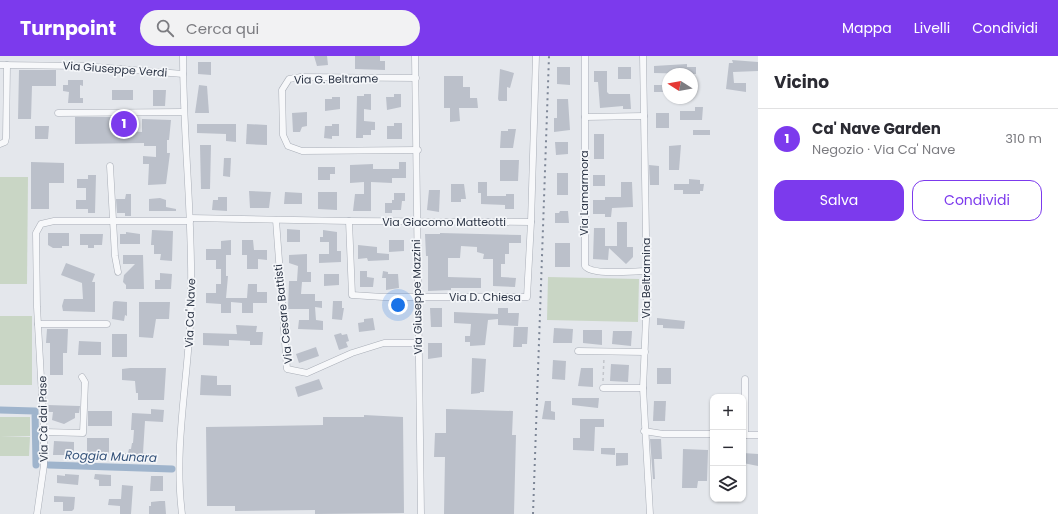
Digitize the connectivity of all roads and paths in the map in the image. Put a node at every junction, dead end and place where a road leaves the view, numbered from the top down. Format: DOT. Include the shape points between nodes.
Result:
graph roads {
  1 [pos="183,56"];
  2 [pos="415,56"];
  3 [pos="536,56"];
  4 [pos="585,56"];
  5 [pos="643,56"];
  6 [pos="3,65"];
  7 [pos="183,74"];
  8 [pos="416,78"];
  9 [pos="183,112"];
  10 [pos="58,113"];
  11 [pos="644,116"];
  12 [pos="585,117"];
  13 [pos="0,144"];
  14 [pos="418,150"];
  15 [pos="110,166"];
  16 [pos="190,220"];
  17 [pos="276,220"];
  18 [pos="113,221"];
  19 [pos="349,221"];
  20 [pos="416,222"];
  21 [pos="531,222"];
  22 [pos="647,271"];
  23 [pos="118,272"];
  24 [pos="417,297"];
  25 [pos="38,324"];
  26 [pos="107,324"];
  27 [pos="418,343"];
  28 [pos="578,350"];
  29 [pos="604,351"];
  30 [pos="645,352"];
  31 [pos="82,377"];
  32 [pos="745,379"];
  33 [pos="603,388"];
  34 [pos="643,388"];
  35 [pos="744,430"];
  36 [pos="644,431"];
  37 [pos="44,432"];
  38 [pos="710,434"];
  39 [pos="746,435"];
  40 [pos="758,435"];
  41 [pos="36,514"];
  42 [pos="182,514"];
  43 [pos="421,514"];
  44 [pos="650,514"];
  1 -- 7 [label="street, Via Ca' Nave"];
  2 -- 8 [label="street, Via Giuseppe Mazzini"];
  3 -- 21 [label="street"];
  4 -- 12 [label="street, Via Lamarmora"];
  5 -- 11 [label="street, Via Beltramina"];
  6 -- 7 [label="street, Via Giuseppe Verdi" via="83,66"];
  6 -- 13 [label="street" via="6,138 5,142"];
  7 -- 9 [label="street, Via Ca' Nave"];
  8 -- 14 [label="street, Via Giuseppe Mazzini"];
  8 -- 14 [label="street, Via G. Beltrame" via="289,78 282,90 283,135 288,146 302,151"];
  9 -- 10 [label="street"];
  9 -- 16 [label="street, Via Ca' Nave"];
  11 -- 12 [label="street"];
  11 -- 22 [label="street, Via Beltramina"];
  12 -- 22 [label="street, Via Lamarmora" via="585,266 591,271"];
  14 -- 20 [label="street, Via Giuseppe Mazzini"];
  15 -- 18 [label="street"];
  16 -- 17 [label="street, Via Giacomo Matteotti"];
  16 -- 18 [label="street, Via Cà dai Pase"];
  16 -- 42 [label="street, Via Ca' Nave" via="190,330 179,434"];
  17 -- 19 [label="street, Via Giacomo Matteotti"];
  17 -- 27 [label="street, Via Cesare Battisti" via="287,369 307,373 352,353 384,343"];
  18 -- 23 [label="street"];
  18 -- 25 [label="street, Via Cà dai Pase" via="54,221 41,224 36,233"];
  19 -- 20 [label="street, Via Giacomo Matteotti"];
  19 -- 24 [label="street" via="352,295"];
  20 -- 21 [label="street, Via Giacomo Matteotti"];
  20 -- 24 [label="street, Via Giuseppe Mazzini"];
  21 -- 24 [label="street, Via D. Chiesa" via="527,297"];
  22 -- 30 [label="street, Via Beltramina"];
  24 -- 27 [label="street, Via Giuseppe Mazzini"];
  25 -- 26 [label="street"];
  25 -- 37 [label="street, Via Cà dai Pase"];
  27 -- 43 [label="street, Via Giuseppe Mazzini"];
  28 -- 29 [label="street"];
  29 -- 30 [label="street"];
  29 -- 33 [label="path"];
  30 -- 34 [label="street, Via Beltramina"];
  31 -- 37 [label="street" via="83,433"];
  32 -- 35 [label="street"];
  33 -- 34 [label="street"];
  34 -- 36 [label="street, Via Beltramina"];
  36 -- 38 [label="street" via="663,434"];
  36 -- 44 [label="street, Via Beltramina"];
  37 -- 41 [label="street, Via Cà dai Pase" via="44,465"];
  39 -- 40 [label="street"];
}
